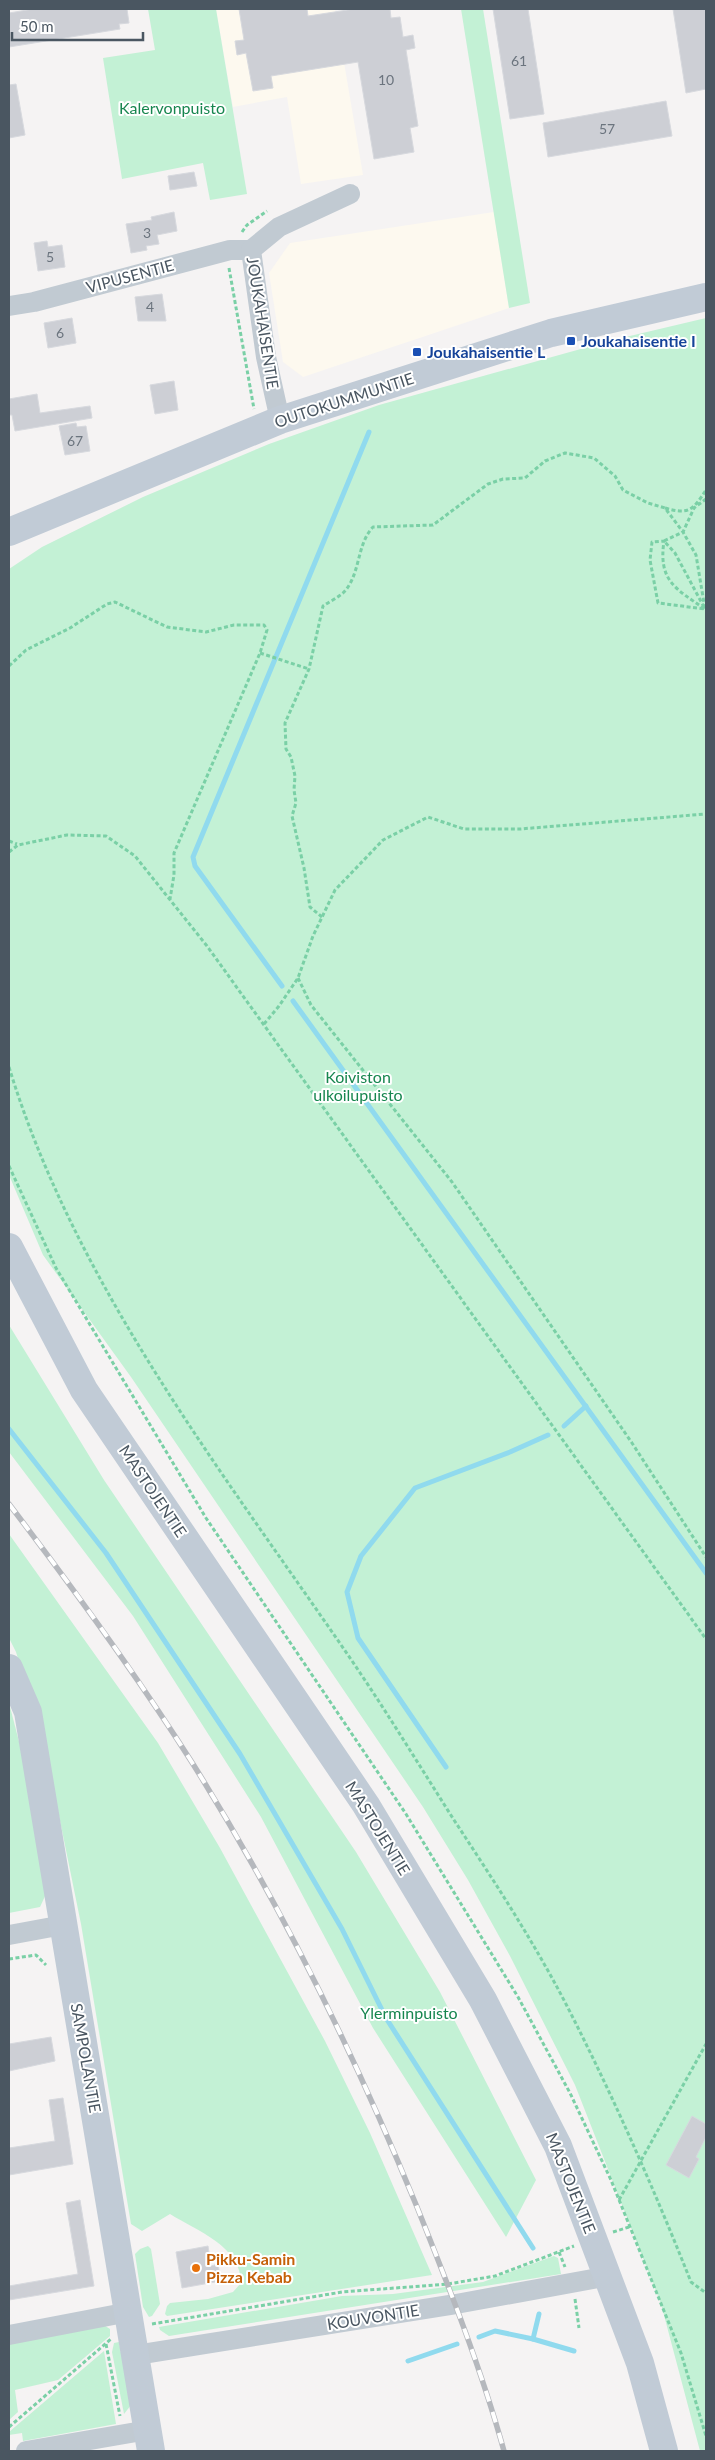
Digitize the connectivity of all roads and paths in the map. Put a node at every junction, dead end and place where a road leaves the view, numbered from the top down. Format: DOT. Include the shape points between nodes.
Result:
graph roads {
  1 [pos="350,194"];
  2 [pos="251,250"];
  3 [pos="706,297"];
  4 [pos="9,306"];
  5 [pos="280,420"];
  6 [pos="706,490"];
  7 [pos="706,499"];
  8 [pos="665,508"];
  9 [pos="694,508"];
  10 [pos="49,516"];
  11 [pos="9,532"];
  12 [pos="683,532"];
  13 [pos="664,541"];
  14 [pos="9,542"];
  15 [pos="705,609"];
  16 [pos="260,653"];
  17 [pos="9,666"];
  18 [pos="309,670"];
  19 [pos="706,814"];
  20 [pos="9,842"];
  21 [pos="18,845"];
  22 [pos="9,852"];
  23 [pos="170,900"];
  24 [pos="322,917"];
  25 [pos="298,978"];
  26 [pos="264,1024"];
  27 [pos="9,1067"];
  28 [pos="9,1247"];
  29 [pos="706,1557"];
  30 [pos="706,1639"];
  31 [pos="9,1668"];
  32 [pos="63,1925"];
  33 [pos="9,1935"];
  34 [pos="9,1959"];
  35 [pos="47,1973"];
  36 [pos="706,2044"];
  37 [pos="640,2163"];
  38 [pos="619,2200"];
  39 [pos="629,2227"];
  40 [pos="594,2238"];
  41 [pos="609,2276"];
  42 [pos="706,2292"];
  43 [pos="132,2332"];
  44 [pos="9,2335"];
  45 [pos="106,2343"];
  46 [pos="9,2427"];
  47 [pos="141,2439"];
  48 [pos="26,2451"];
  49 [pos="664,2451"];
  1 -- 2 [label="street, JOUKAHAISENTIE" via="279,227"];
  2 -- 4 [label="street, VIPUSENTIE" via="230,250"];
  2 -- 5 [label="street, JOUKAHAISENTIE" via="266,357"];
  3 -- 5 [label="street, OUTOKUMMUNTIE" via="551,333"];
  5 -- 10 [label="street, OUTOKUMMUNTIE"];
  6 -- 9 [label="path"];
  7 -- 9 [label="path"];
  8 -- 9 [label="path" via="680,512"];
  8 -- 12 [label="path"];
  8 -- 18 [label="path" via="623,490 615,476 594,458 566,452 545,461 524,478 503,478 488,484 433,525 373,527 366,535 354,577 343,593 323,606"];
  9 -- 12 [label="path"];
  10 -- 11 [label="street, OUTOKUMMUNTIE"];
  10 -- 14 [label="street, OUTOKUMMUNTIE"];
  12 -- 13 [label="path"];
  12 -- 15 [label="path" via="696,555"];
  13 -- 15 [label="path" via="675,553"];
  13 -- 15 [label="path" via="662,558 666,575 674,588"];
  13 -- 15 [label="path" via="652,542 650,560 658,603"];
  16 -- 17 [label="path" via="267,630 264,624 234,625 206,632 167,627 115,602 26,650"];
  16 -- 18 [label="path"];
  16 -- 23 [label="path" via="174,853"];
  18 -- 24 [label="path" via="285,723 286,749 295,776 296,804 292,816 310,907"];
  19 -- 24 [label="path" via="520,829 464,829 428,817 383,840 335,890"];
  20 -- 21 [label="path"];
  21 -- 22 [label="path"];
  21 -- 23 [label="path" via="67,835 106,836 135,856"];
  23 -- 26 [label="path"];
  24 -- 25 [label="path"];
  25 -- 26 [label="path"];
  25 -- 29 [label="path" via="311,1005 452,1182 632,1443"];
  26 -- 30 [label="path"];
  27 -- 37 [label="path" via="39,1155 74,1229 126,1322 180,1414 350,1658 520,1922 567,2006"];
  28 -- 40 [label="street, MASTOJENTIE" via="84,1390 366,1805 478,1991 558,2146"];
  31 -- 32 [label="street, SAMPOLANTIE" via="28,1712"];
  32 -- 33 [label="street"];
  32 -- 43 [label="street, SAMPOLANTIE"];
  34 -- 35 [label="path" via="36,1955 45,1963"];
  36 -- 37 [label="path"];
  37 -- 38 [label="path"];
  37 -- 42 [label="path" via="691,2282"];
  39 -- 40 [label="path"];
  40 -- 41 [label="street, MASTOJENTIE"];
  40 -- 43 [label="path" via="495,2276 448,2284 342,2292 159,2322"];
  41 -- 43 [label="street, KOUVONTIE" via="456,2304"];
  41 -- 49 [label="street, MASTOJENTIE" via="640,2363"];
  43 -- 44 [label="street, KOUVONTIE"];
  43 -- 45 [label="path" via="115,2336"];
  43 -- 47 [label="street, SAMPOLANTIE"];
  45 -- 46 [label="path"];
  45 -- 47 [label="path"];
  47 -- 48 [label="street"];
}
